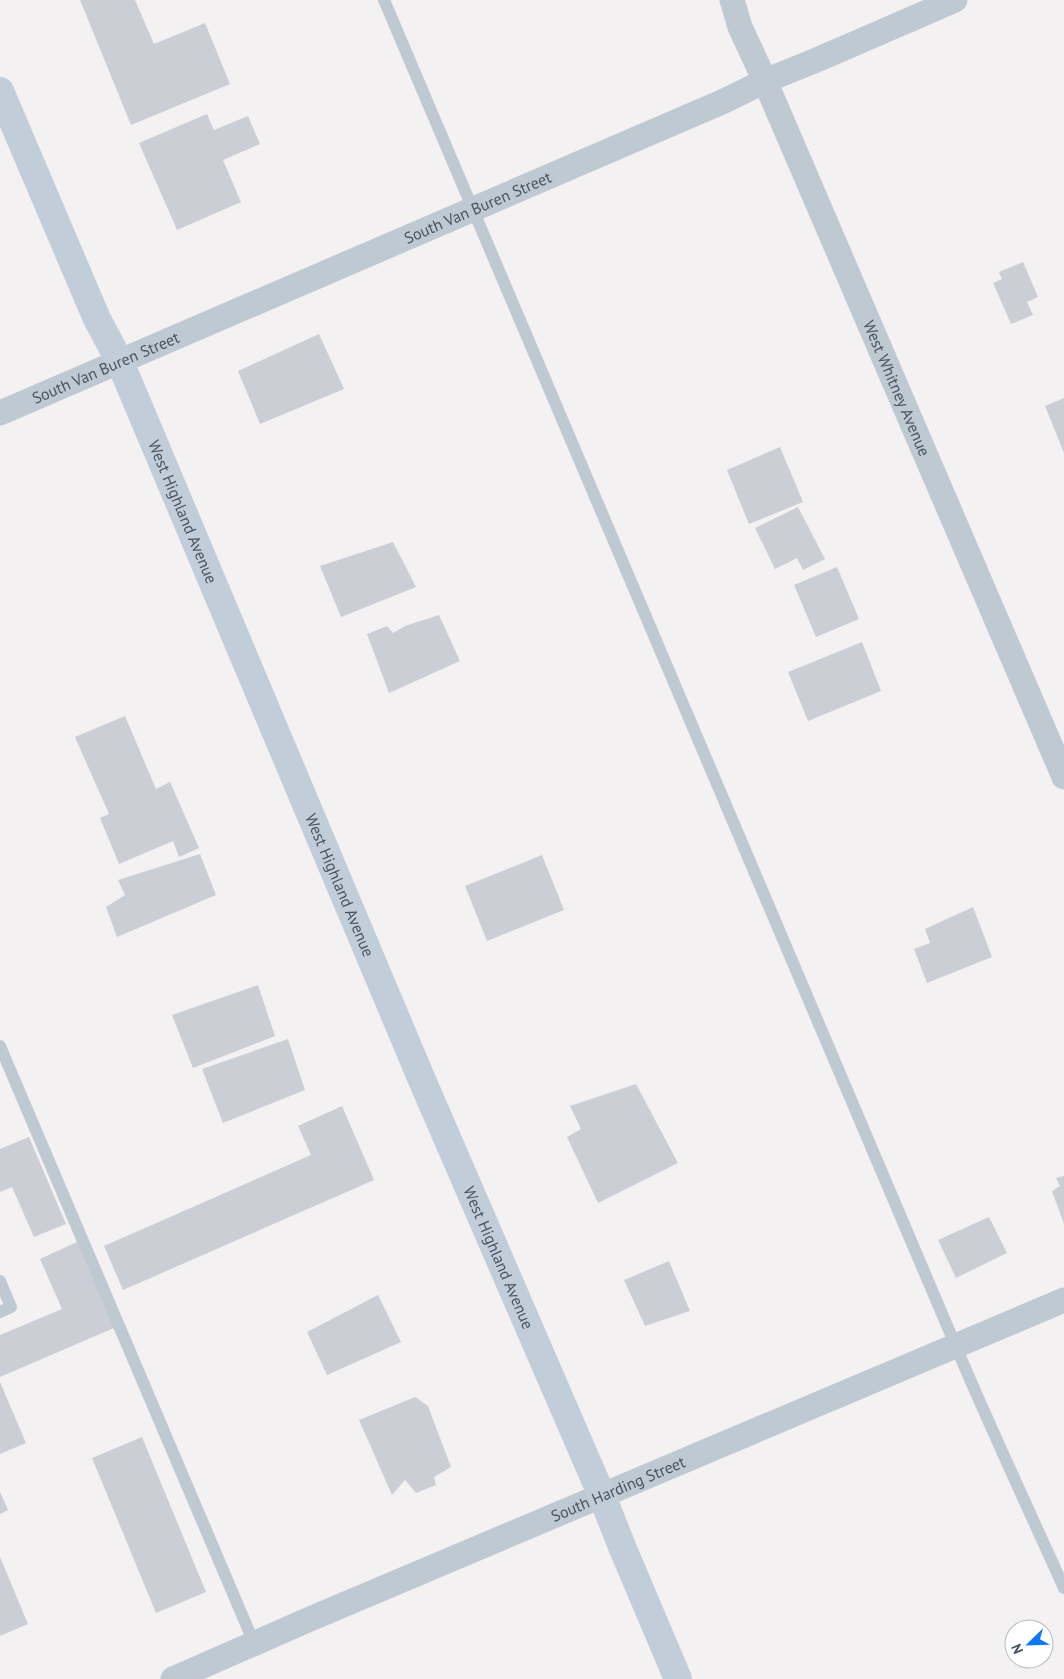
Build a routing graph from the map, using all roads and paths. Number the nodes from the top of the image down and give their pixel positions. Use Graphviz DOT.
graph roads {
  1 [pos="384,0"];
  2 [pos="732,0"];
  3 [pos="955,0"];
  4 [pos="765,80"];
  5 [pos="0,91"];
  6 [pos="474,209"];
  7 [pos="120,362"];
  8 [pos="0,413"];
  9 [pos="1064,776"];
  10 [pos="0,1046"];
  11 [pos="0,1281"];
  12 [pos="1064,1300"];
  13 [pos="0,1312"];
  14 [pos="955,1346"];
  15 [pos="602,1496"];
  16 [pos="1064,1588"];
  17 [pos="254,1643"];
  18 [pos="173,1679"];
  19 [pos="678,1679"];
  1 -- 6 [label="lane"];
  2 -- 4 [label="street, West Whitney Avenue"];
  3 -- 4 [label="street, South Van Buren Street"];
  4 -- 6 [label="street, South Van Buren Street"];
  4 -- 9 [label="street, West Whitney Avenue"];
  5 -- 7 [label="street, West Highland Avenue"];
  6 -- 7 [label="street, South Van Buren Street"];
  6 -- 14 [label="lane"];
  7 -- 8 [label="street, South Van Buren Street"];
  7 -- 15 [label="street, West Highland Avenue"];
  10 -- 17 [label="lane"];
  11 -- 13 [label="lane"];
  12 -- 14 [label="street, South Harding Street"];
  14 -- 15 [label="street, South Harding Street"];
  14 -- 16 [label="lane"];
  15 -- 17 [label="street, South Harding Street"];
  15 -- 19 [label="street, West Highland Avenue"];
  17 -- 18 [label="street, South Harding Street"];
}
